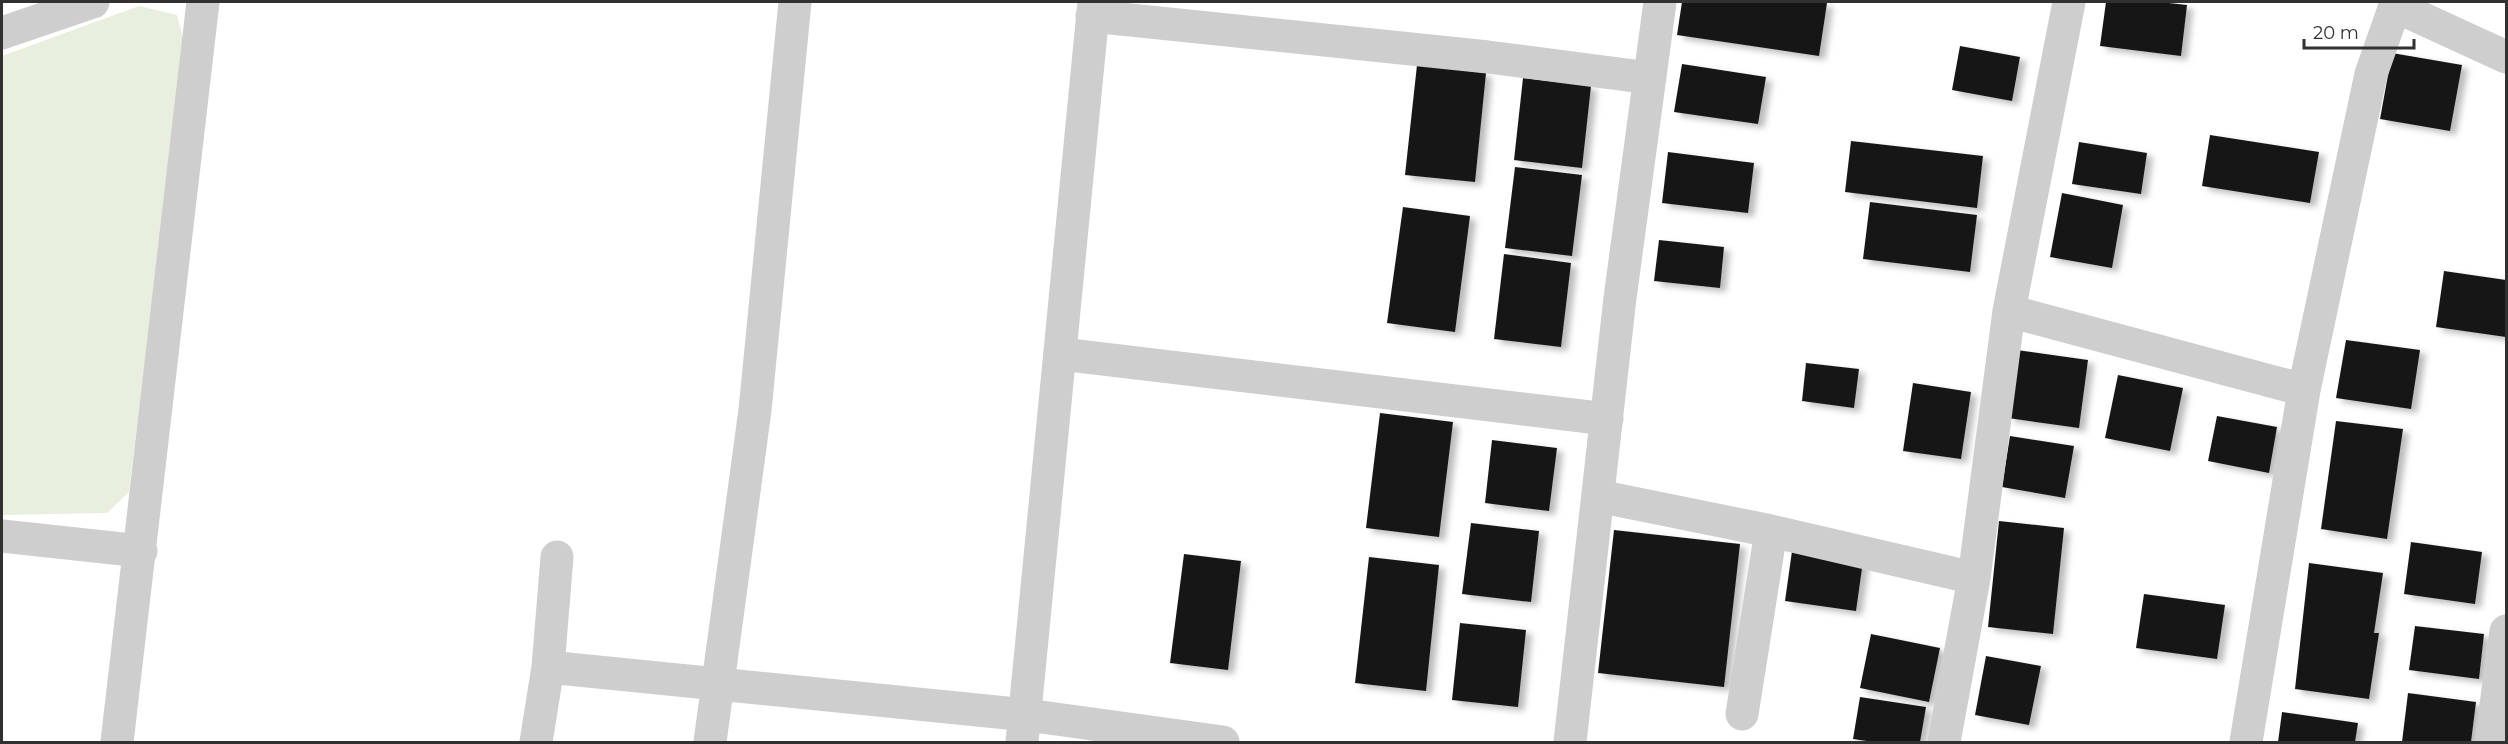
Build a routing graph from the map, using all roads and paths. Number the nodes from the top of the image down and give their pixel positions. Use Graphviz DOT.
graph roads {
  1 [pos="93,2"];
  2 [pos="203,2"];
  3 [pos="795,2"];
  4 [pos="1660,2"];
  5 [pos="2069,2"];
  6 [pos="2396,4"];
  7 [pos="1093,9"];
  8 [pos="2,33"];
  9 [pos="2506,57"];
  10 [pos="1650,78"];
  11 [pos="2009,311"];
  12 [pos="1061,354"];
  13 [pos="2304,390"];
  14 [pos="1606,419"];
  15 [pos="1598,496"];
  16 [pos="1771,531"];
  17 [pos="2,536"];
  18 [pos="141,551"];
  19 [pos="557,557"];
  20 [pos="1974,578"];
  21 [pos="2506,631"];
  22 [pos="548,667"];
  23 [pos="718,684"];
  24 [pos="1742,714"];
  25 [pos="1024,729"];
  26 [pos="117,742"];
  27 [pos="536,742"];
  28 [pos="710,742"];
  29 [pos="1223,742"];
  30 [pos="1570,742"];
  31 [pos="1944,742"];
  32 [pos="2246,742"];
  33 [pos="2491,742"];
  1 -- 8 [label="street"];
  2 -- 18 [label="street"];
  3 -- 23 [label="street"];
  4 -- 10 [label="street"];
  5 -- 11 [label="street"];
  6 -- 9 [label="street"];
  6 -- 13 [label="street"];
  7 -- 10 [label="street"];
  7 -- 12 [label="street"];
  10 -- 14 [label="street"];
  11 -- 13 [label="street"];
  11 -- 20 [label="street"];
  12 -- 14 [label="street"];
  12 -- 25 [label="street"];
  13 -- 32 [label="street"];
  14 -- 15 [label="street"];
  15 -- 16 [label="street"];
  15 -- 30 [label="street"];
  16 -- 20 [label="street"];
  16 -- 24 [label="street"];
  17 -- 18 [label="street"];
  18 -- 26 [label="street"];
  19 -- 22 [label="street"];
  20 -- 31 [label="street"];
  21 -- 33 [label="street"];
  22 -- 23 [label="street"];
  22 -- 27 [label="street"];
  23 -- 25 [label="street"];
  23 -- 28 [label="street"];
  25 -- 29 [label="street"];
}
